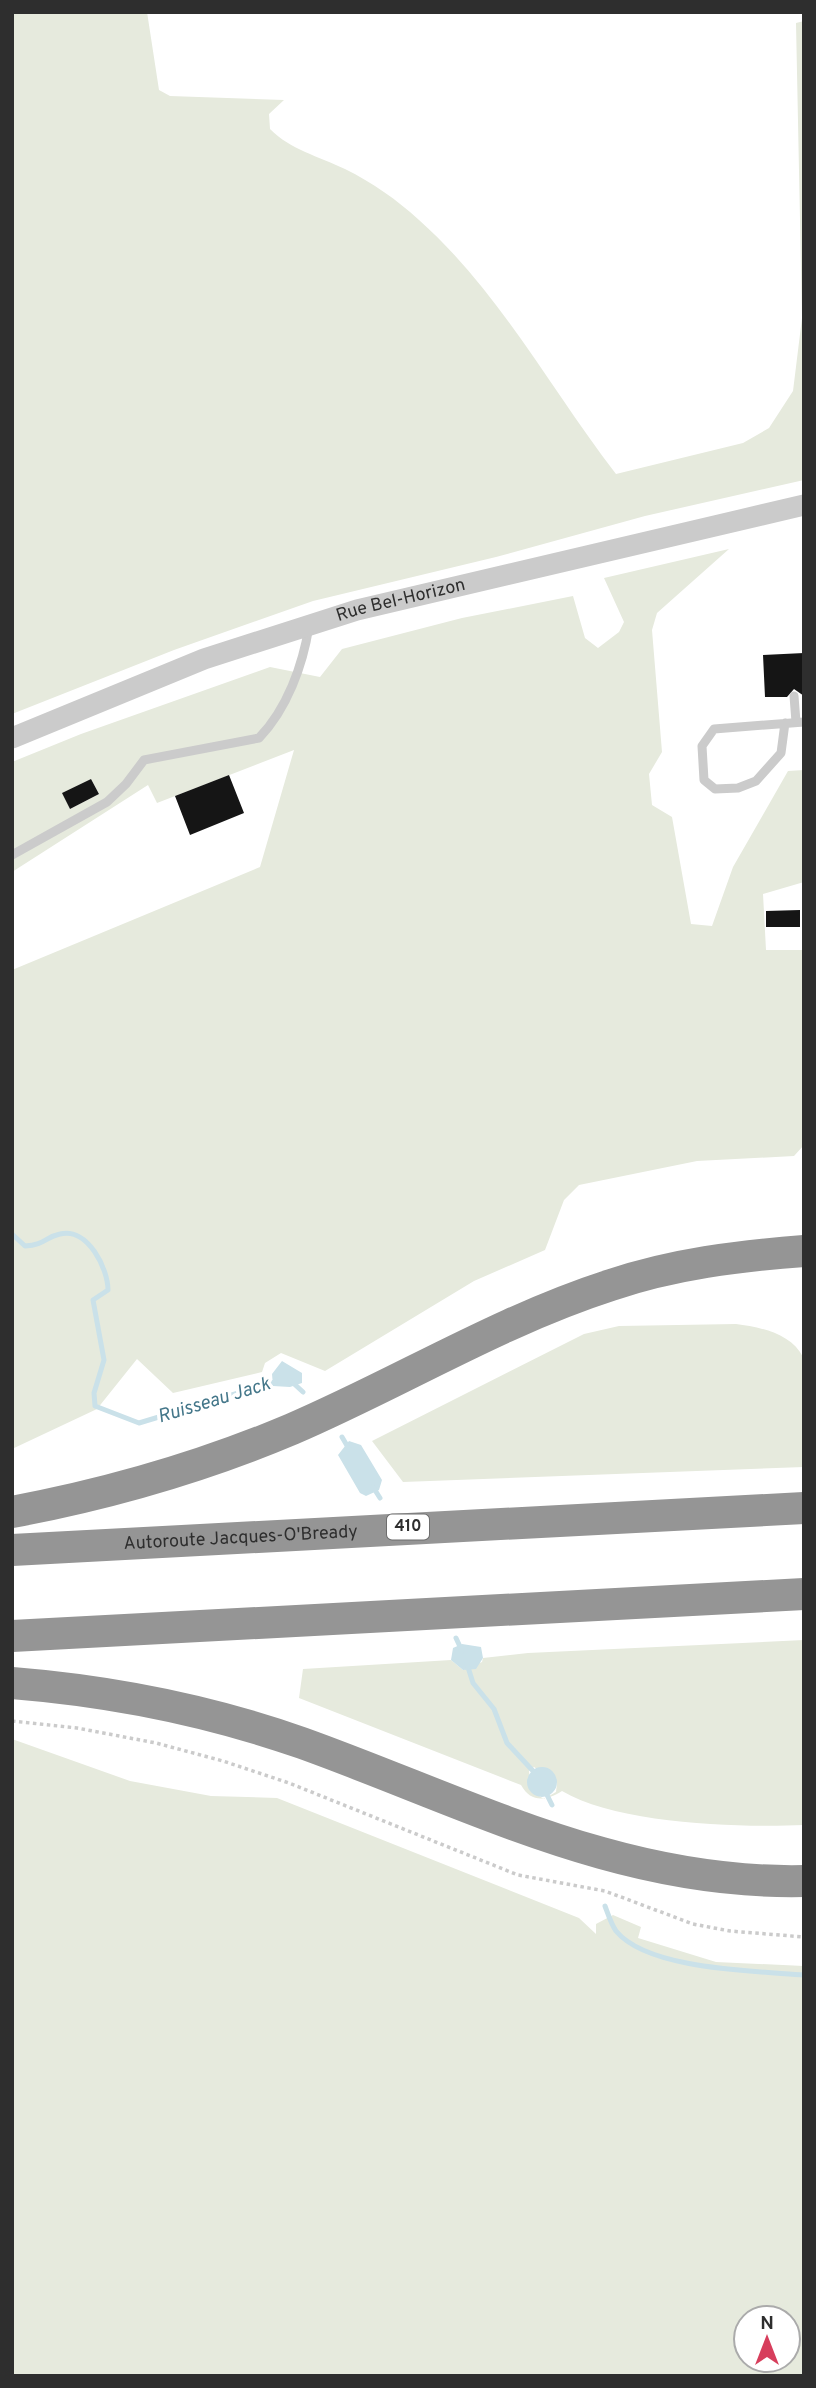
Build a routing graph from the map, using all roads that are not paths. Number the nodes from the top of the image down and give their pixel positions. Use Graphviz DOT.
graph roads {
  1 [pos="804,505"];
  2 [pos="310,624"];
  3 [pos="794,696"];
  4 [pos="795,722"];
  5 [pos="12,738"];
  6 [pos="12,855"];
  7 [pos="804,1251"];
  8 [pos="804,1508"];
  9 [pos="12,1512"];
  10 [pos="12,1550"];
  11 [pos="804,1594"];
  12 [pos="12,1636"];
  13 [pos="12,1684"];
  14 [pos="804,1881"];
  1 -- 2 [label="street, Rue Bel-Horizon"];
  2 -- 5 [label="street, Rue Bel-Horizon"];
  2 -- 6 [label="lane"];
  3 -- 4 [label="lane"];
  4 -- 4 [label="lane"];
  7 -- 9 [label="highway"];
  8 -- 10 [label="highway, Autoroute Jacques-O'Bready / 410"];
  11 -- 12 [label="highway"];
  13 -- 14 [label="highway"];
}
